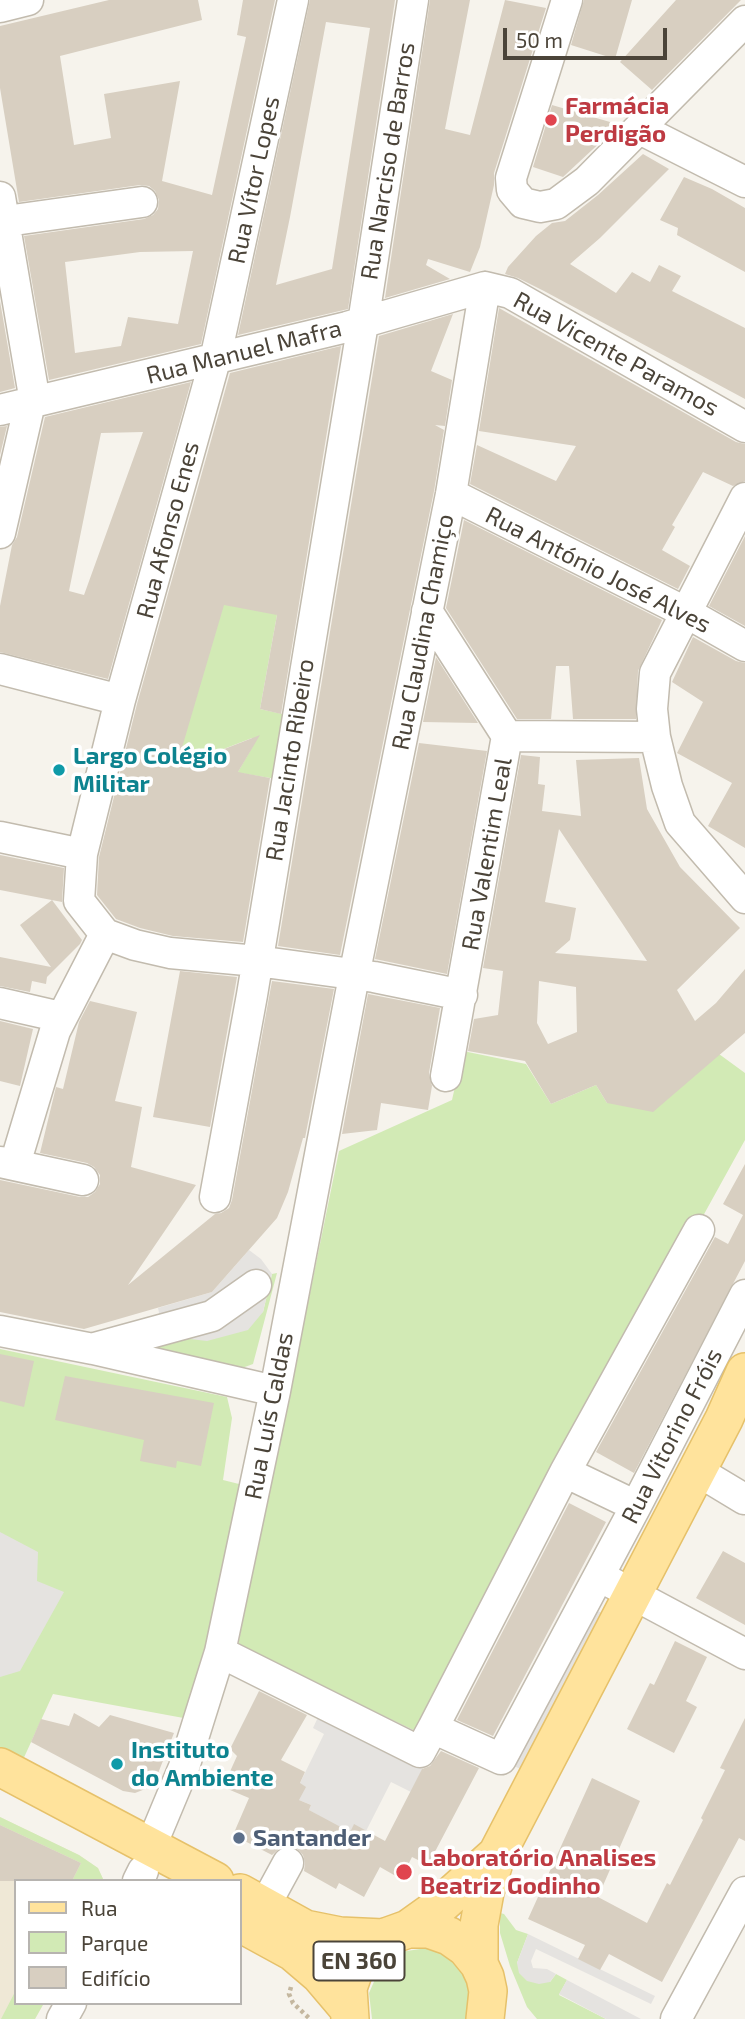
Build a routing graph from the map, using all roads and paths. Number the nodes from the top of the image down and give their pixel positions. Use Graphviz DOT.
graph roads {
  1 [pos="28,0"];
  2 [pos="293,0"];
  3 [pos="413,0"];
  4 [pos="567,0"];
  5 [pos="0,7"];
  6 [pos="745,22"];
  7 [pos="640,129"];
  8 [pos="745,183"];
  9 [pos="142,202"];
  10 [pos="2,213"];
  11 [pos="485,286"];
  12 [pos="363,323"];
  13 [pos="215,360"];
  14 [pos="31,402"];
  15 [pos="0,410"];
  16 [pos="745,427"];
  17 [pos="451,494"];
  18 [pos="745,498"];
  19 [pos="0,533"];
  20 [pos="426,611"];
  21 [pos="687,613"];
  22 [pos="745,646"];
  23 [pos="0,669"];
  24 [pos="120,699"];
  25 [pos="508,736"];
  26 [pos="655,737"];
  27 [pos="0,836"];
  28 [pos="82,854"];
  29 [pos="745,898"];
  30 [pos="105,934"];
  31 [pos="257,961"];
  32 [pos="354,976"];
  33 [pos="462,995"];
  34 [pos="0,1003"];
  35 [pos="61,1017"];
  36 [pos="446,1076"];
  37 [pos="8,1163"];
  38 [pos="83,1180"];
  39 [pos="215,1197"];
  40 [pos="699,1230"];
  41 [pos="745,1273"];
  42 [pos="256,1285"];
  43 [pos="745,1295"];
  44 [pos="0,1331"];
  45 [pos="93,1349"];
  46 [pos="745,1372"];
  47 [pos="745,1385"];
  48 [pos="275,1391"];
  49 [pos="724,1419"];
  50 [pos="643,1467"];
  51 [pos="696,1470"];
  52 [pos="565,1472"];
  53 [pos="597,1487"];
  54 [pos="744,1499"];
  55 [pos="636,1506"];
  56 [pos="615,1585"];
  57 [pos="220,1652"];
  58 [pos="745,1654"];
  59 [pos="433,1728"];
  60 [pos="500,1748"];
  61 [pos="0,1767"];
  62 [pos="0,1794"];
  63 [pos="496,1856"];
  64 [pos="288,1863"];
  65 [pos="148,1870"];
  66 [pos="203,1879"];
  67 [pos="745,1892"];
  68 [pos="248,1908"];
  69 [pos="395,1934"];
  70 [pos="484,1991"];
  71 [pos="349,2014"];
  72 [pos="510,2019"];
  73 [pos="676,2019"];
  1 -- 5 [label="street"];
  2 -- 13 [label="street, Rua Vítor Lopes"];
  3 -- 12 [label="street, Rua Narciso de Barros"];
  4 -- 7 [label="street"];
  6 -- 7 [label="street"];
  7 -- 8 [label="street"];
  9 -- 10 [label="street"];
  10 -- 14 [label="street"];
  11 -- 12 [label="street, Rua Manuel Mafra"];
  11 -- 16 [label="street, Rua Vicente Paramos"];
  11 -- 17 [label="street, Rua Claudina Chamiço"];
  12 -- 13 [label="street, Rua Manuel Mafra"];
  12 -- 31 [label="street, Rua Jacinto Ribeiro"];
  13 -- 14 [label="street, Rua Manuel Mafra"];
  13 -- 24 [label="street, Rua Afonso Enes"];
  14 -- 15 [label="street, Rua Manuel Mafra"];
  14 -- 19 [label="street"];
  17 -- 20 [label="street, Rua Claudina Chamiço"];
  17 -- 21 [label="street, Rua António José Alves"];
  18 -- 21 [label="street"];
  20 -- 25 [label="street, Rua Valentim Leal"];
  20 -- 32 [label="street, Rua Claudina Chamiço"];
  21 -- 22 [label="street, Rua António José Alves"];
  21 -- 26 [label="street"];
  23 -- 24 [label="street"];
  24 -- 28 [label="street, Rua Afonso Enes"];
  25 -- 26 [label="street"];
  25 -- 33 [label="street, Rua Valentim Leal"];
  26 -- 29 [label="street"];
  27 -- 28 [label="street"];
  28 -- 30 [label="street, Rua Afonso Enes"];
  30 -- 31 [label="street"];
  30 -- 35 [label="street"];
  31 -- 32 [label="street"];
  31 -- 39 [label="street, Rua Jacinto Ribeiro"];
  32 -- 33 [label="street"];
  32 -- 48 [label="street, Rua Luís Caldas"];
  33 -- 36 [label="street, Rua Valentim Leal"];
  34 -- 35 [label="street"];
  35 -- 37 [label="street"];
  37 -- 38 [label="street"];
  40 -- 52 [label="street"];
  41 -- 50 [label="street"];
  42 -- 45 [label="street"];
  43 -- 55 [label="street, Rua Vitorino Fróis"];
  44 -- 45 [label="street"];
  45 -- 48 [label="street"];
  46 -- 49 [label="main road, Rua Vitorino Fróis / EN 360"];
  47 -- 49 [label="main road, Rua Vitorino Fróis / EN 360"];
  48 -- 57 [label="street, Rua Luís Caldas"];
  49 -- 51 [label="main road, Rua Vitorino Fróis / EN 360"];
  51 -- 54 [label="street"];
  51 -- 56 [label="main road, Rua Vitorino Fróis / EN 360"];
  52 -- 53 [label="street"];
  52 -- 59 [label="street"];
  53 -- 55 [label="street"];
  53 -- 60 [label="street"];
  55 -- 56 [label="street, Rua Vitorino Fróis"];
  56 -- 58 [label="street"];
  56 -- 60 [label="street, Rua Vitorino Fróis"];
  56 -- 63 [label="main road, Rua Vitorino Fróis / EN 360"];
  57 -- 59 [label="street"];
  57 -- 65 [label="street, Rua Luís Caldas"];
  59 -- 60 [label="street"];
  61 -- 65 [label="main road"];
  62 -- 65 [label="main road"];
  63 -- 69 [label="main road, Rua Vitorino Fróis / EN 360"];
  63 -- 70 [label="main road, Rua Vitorino Fróis / EN 360"];
  64 -- 68 [label="street"];
  65 -- 66 [label="main road"];
  67 -- 73 [label="street"];
  68 -- 69 [label="main road"];
  68 -- 71 [label="main road"];
  69 -- 70 [label="main road, EN 360"];
  69 -- 71 [label="main road, EN 360"];
  70 -- 72 [label="main road"];
}
